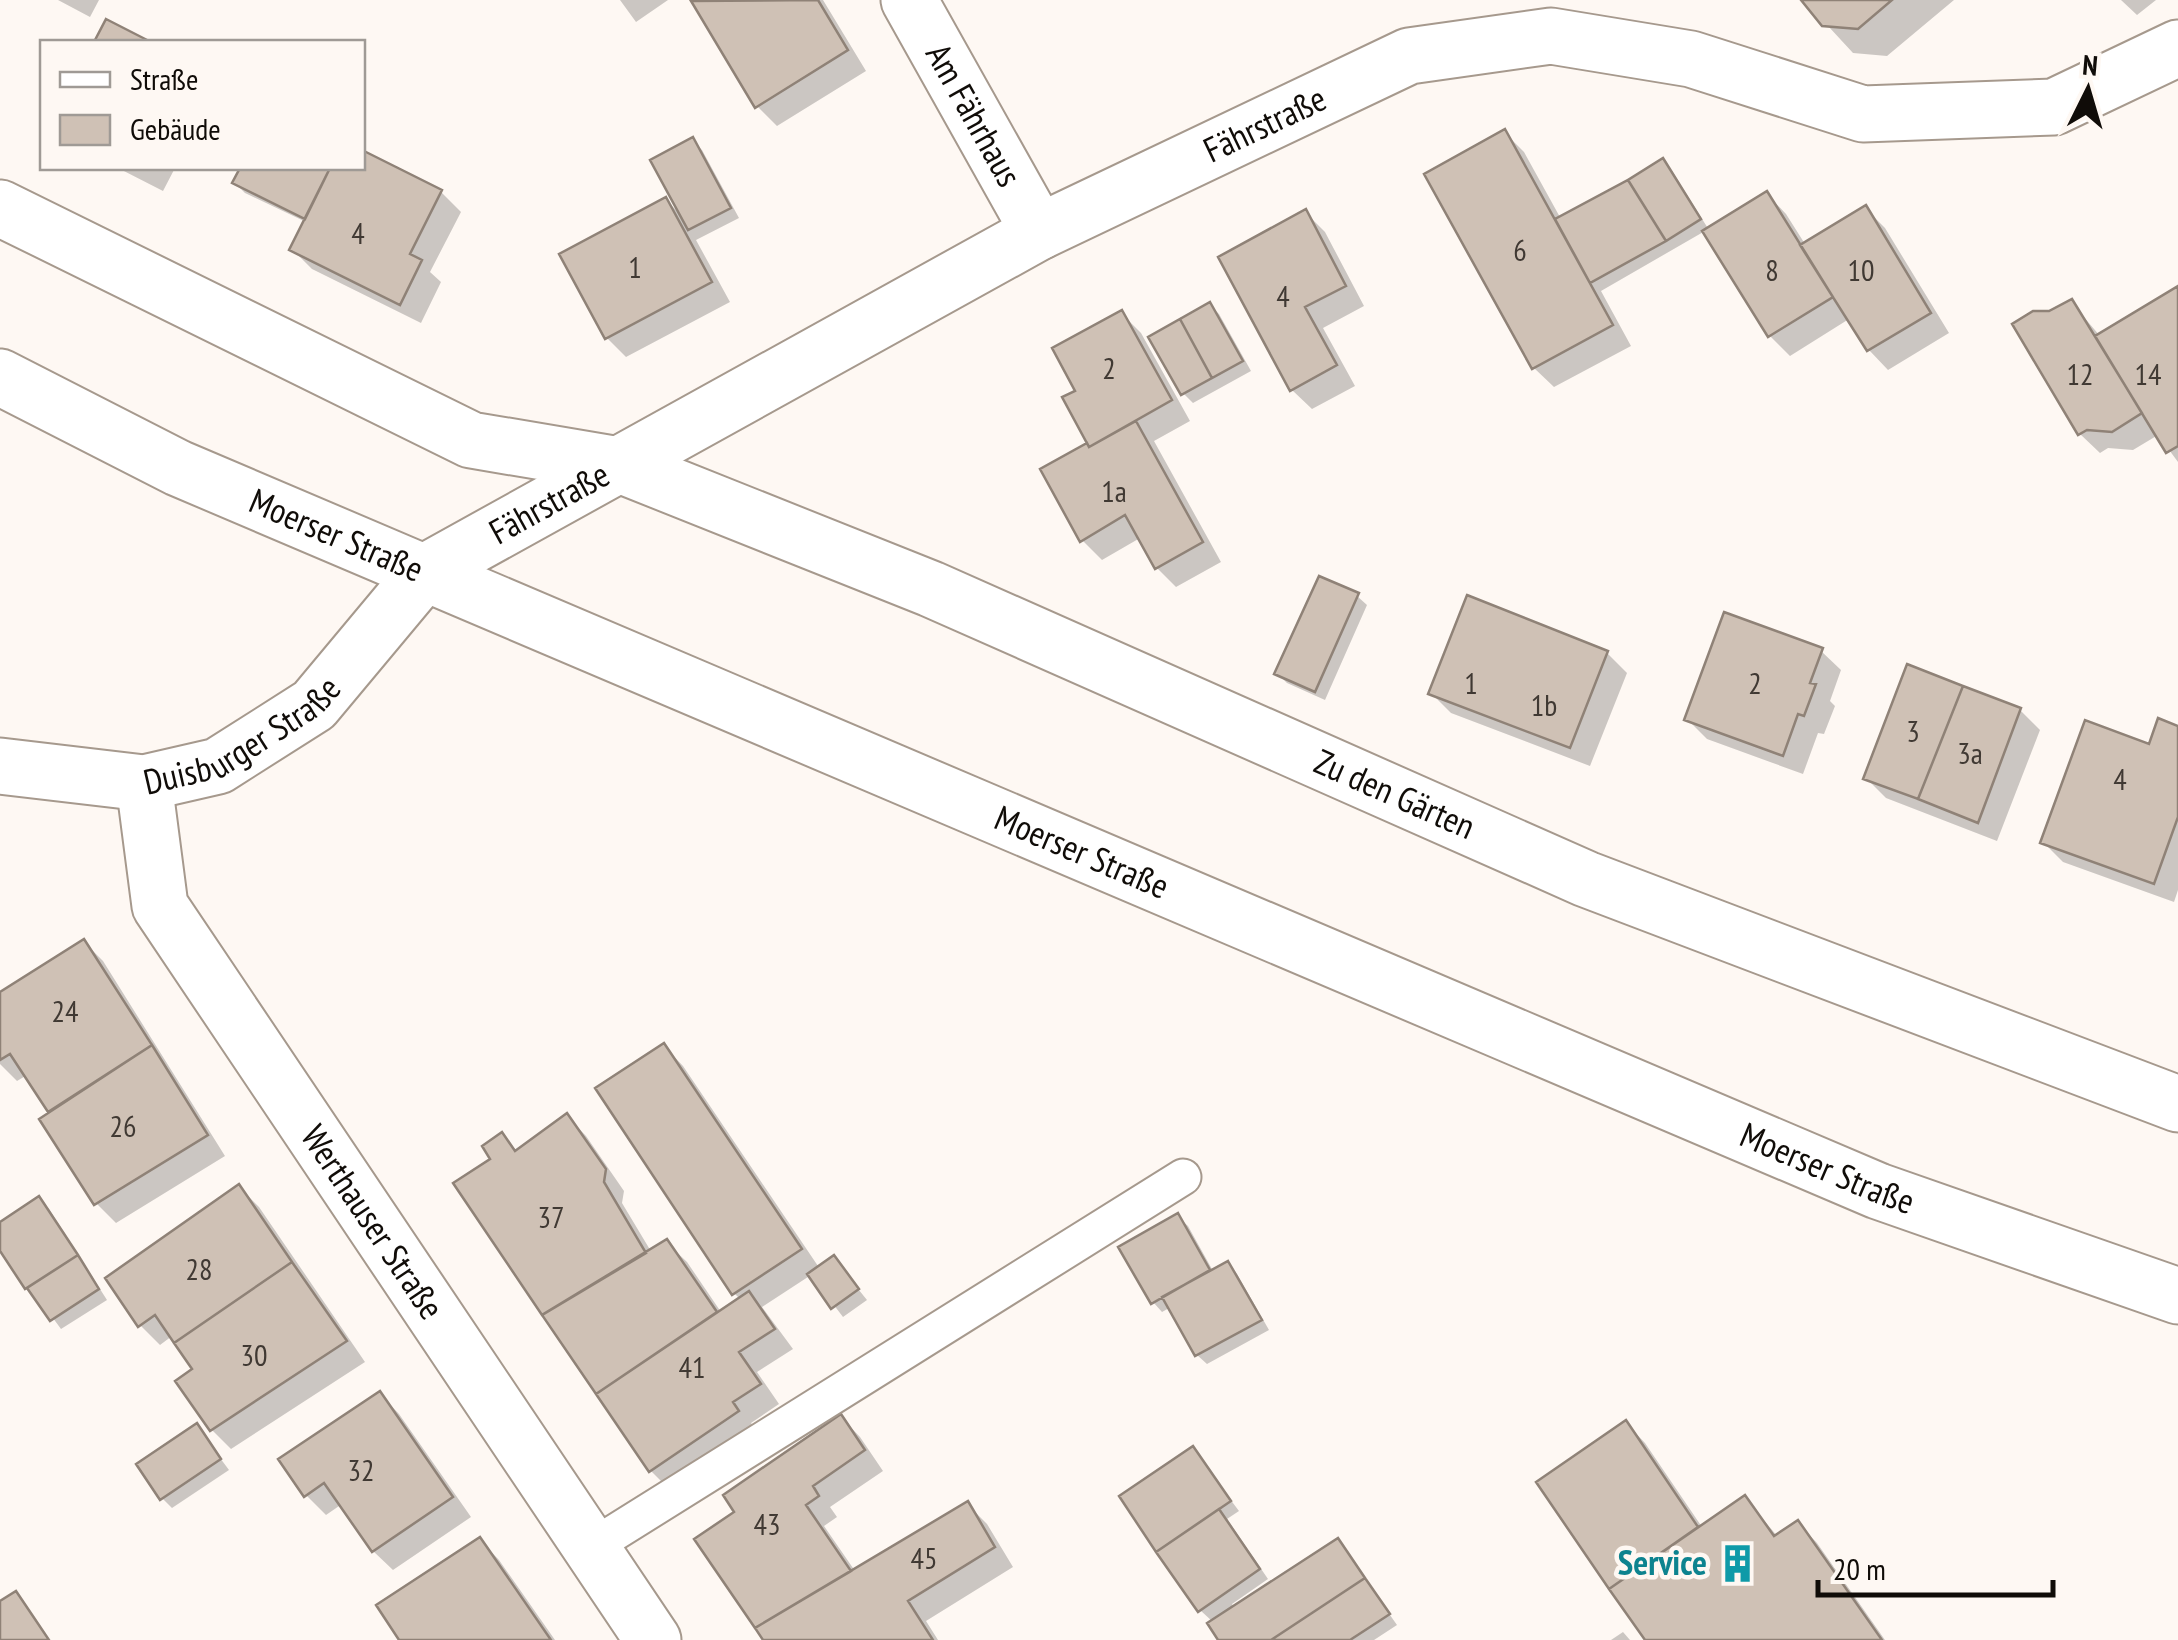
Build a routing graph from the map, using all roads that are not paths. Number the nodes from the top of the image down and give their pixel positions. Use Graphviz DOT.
graph roads {
  1 [pos="908,0"];
  2 [pos="2178,48"];
  3 [pos="0,208"];
  4 [pos="1039,232"];
  5 [pos="0,378"];
  6 [pos="620,465"];
  7 [pos="424,572"];
  8 [pos="0,766"];
  9 [pos="144,783"];
  10 [pos="2178,1104"];
  11 [pos="1183,1177"];
  12 [pos="2178,1296"];
  13 [pos="590,1548"];
  14 [pos="653,1640"];
  1 -- 4 [label="street, Am Fährhaus"];
  2 -- 4 [label="street, Fährstraße"];
  3 -- 6 [label="street"];
  4 -- 6 [label="street, Fährstraße"];
  5 -- 7 [label="street, Moerser Straße"];
  6 -- 7 [label="street, Fährstraße"];
  6 -- 10 [label="street, Zu den Gärten"];
  7 -- 9 [label="street, Duisburger Straße"];
  7 -- 12 [label="street, Moerser Straße"];
  8 -- 9 [label="street, Duisburger Straße"];
  9 -- 13 [label="street, Werthauser Straße"];
  11 -- 13 [label="lane"];
  13 -- 14 [label="street, Werthauser Straße"];
}
